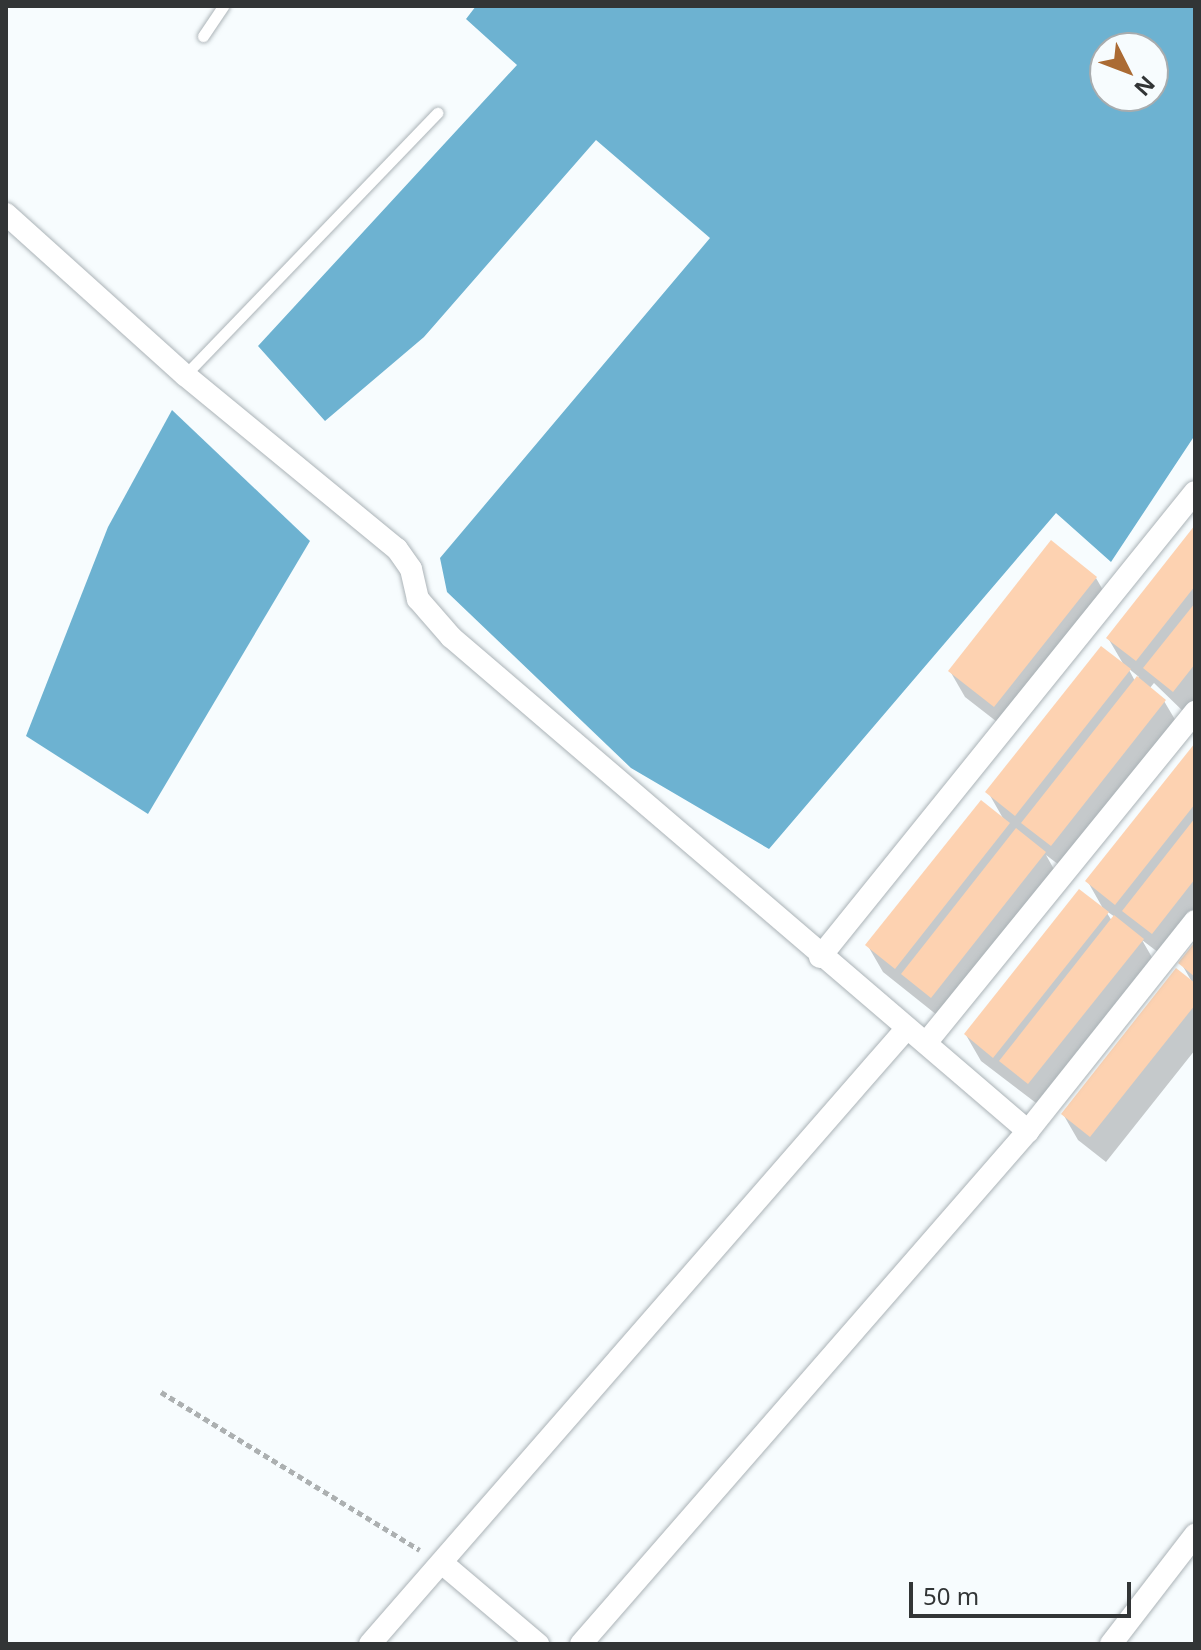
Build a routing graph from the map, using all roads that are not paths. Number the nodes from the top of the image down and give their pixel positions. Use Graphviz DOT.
graph roads {
  1 [pos="223,6"];
  2 [pos="203,36"];
  3 [pos="437,113"];
  4 [pos="6,214"];
  5 [pos="185,375"];
  6 [pos="1195,492"];
  7 [pos="1195,712"];
  8 [pos="1195,921"];
  9 [pos="820,957"];
  10 [pos="907,1028"];
  11 [pos="926,1043"];
  12 [pos="1028,1131"];
  13 [pos="1195,1535"];
  14 [pos="442,1563"];
  15 [pos="370,1644"];
  16 [pos="538,1644"];
  17 [pos="581,1644"];
  18 [pos="1111,1644"];
  1 -- 2 [label="lane"];
  3 -- 5 [label="lane"];
  4 -- 5 [label="street"];
  5 -- 9 [label="street"];
  6 -- 9 [label="street"];
  7 -- 11 [label="street"];
  8 -- 12 [label="street"];
  9 -- 10 [label="street"];
  10 -- 11 [label="street"];
  10 -- 14 [label="street"];
  11 -- 12 [label="street"];
  12 -- 17 [label="street"];
  13 -- 18 [label="street"];
  14 -- 15 [label="street"];
  14 -- 16 [label="street"];
}
